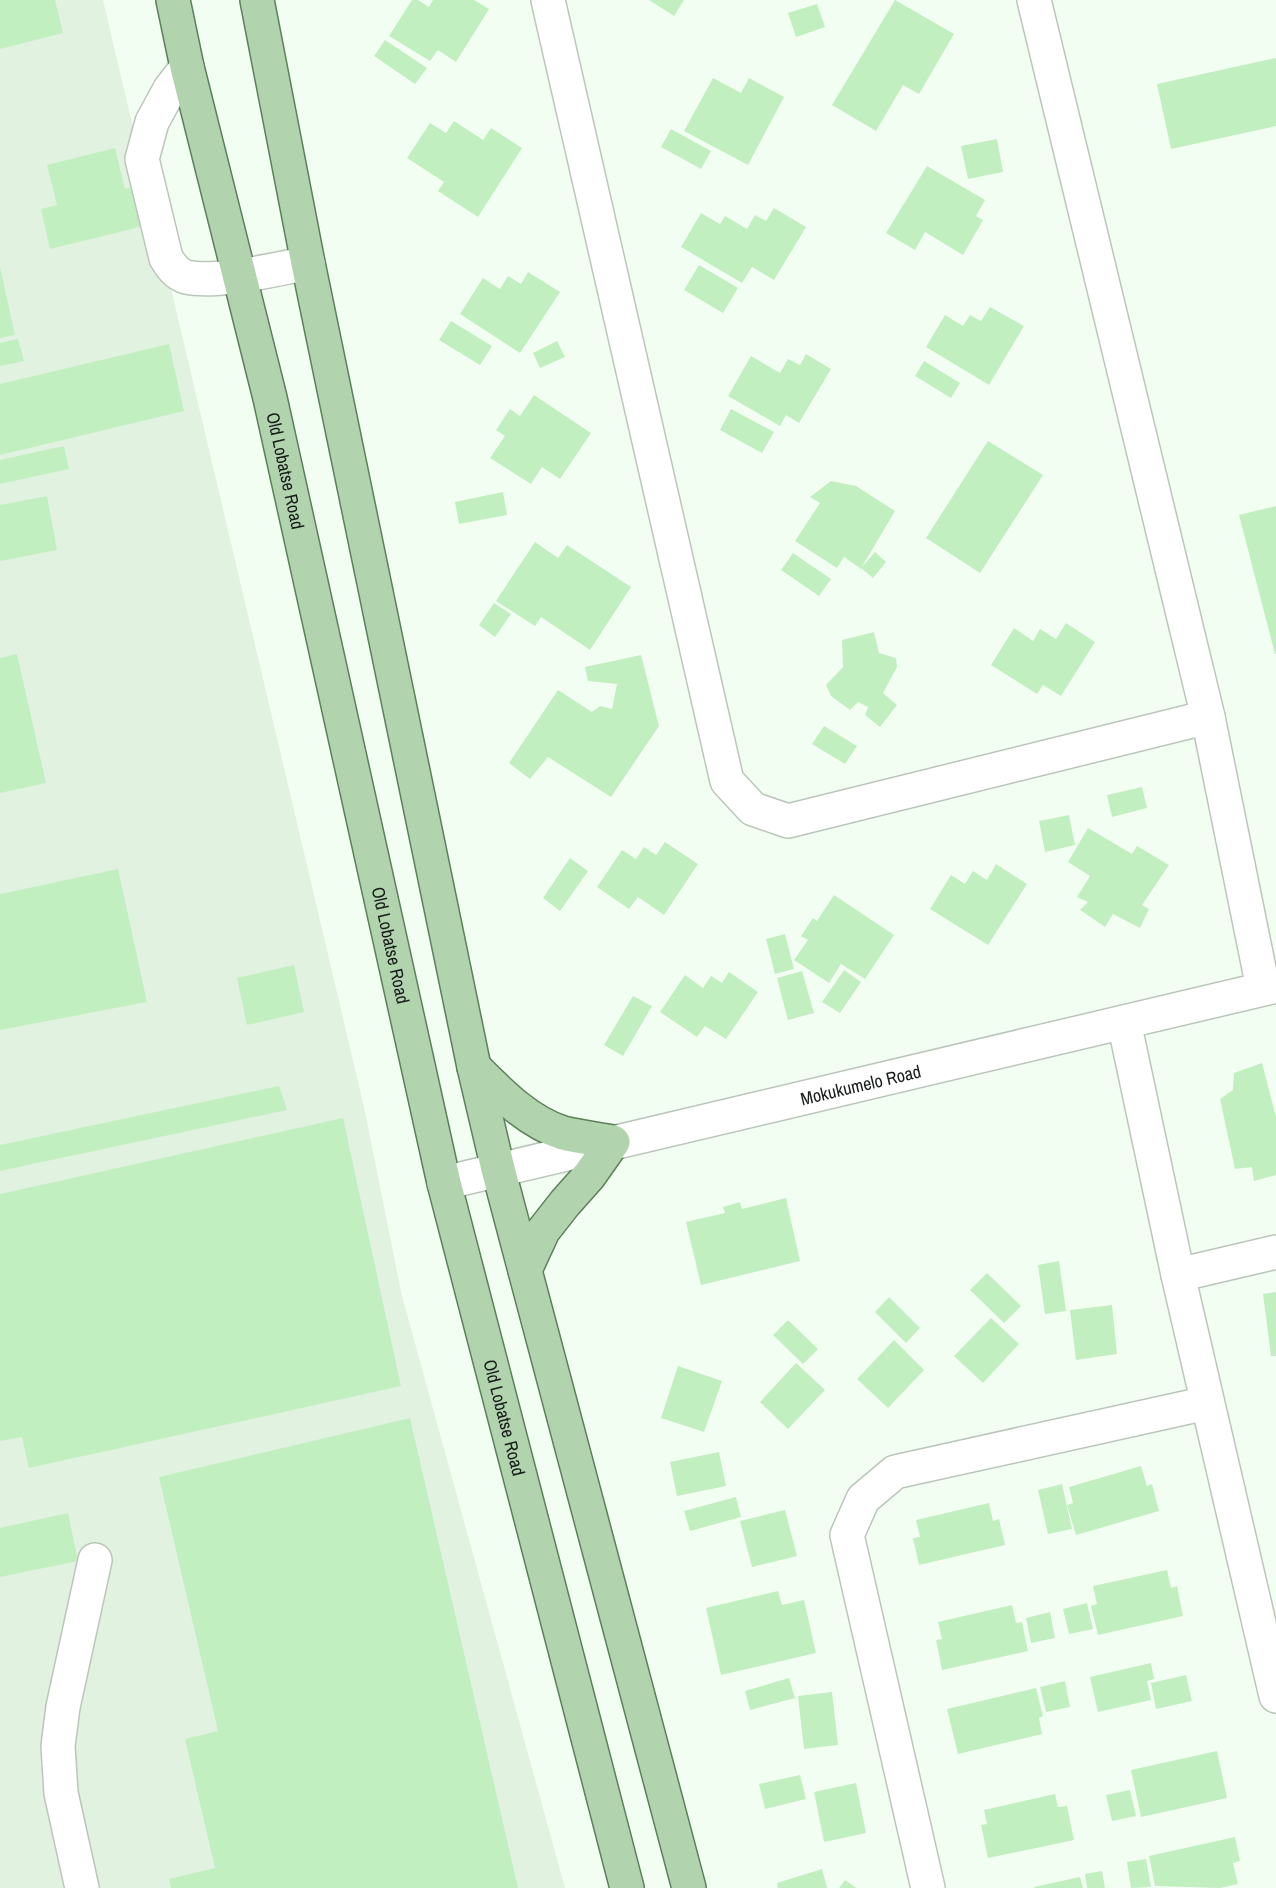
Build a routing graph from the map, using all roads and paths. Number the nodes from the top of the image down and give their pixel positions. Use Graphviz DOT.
graph roads {
  1 [pos="173,0"];
  2 [pos="257,0"];
  3 [pos="548,0"];
  4 [pos="1034,0"];
  5 [pos="187,67"];
  6 [pos="308,263"];
  7 [pos="239,275"];
  8 [pos="1208,717"];
  9 [pos="1269,987"];
  10 [pos="1124,1022"];
  11 [pos="474,1067"];
  12 [pos="614,1142"];
  13 [pos="498,1169"];
  14 [pos="444,1183"];
  15 [pos="1276,1252"];
  16 [pos="525,1270"];
  17 [pos="1178,1275"];
  18 [pos="1207,1403"];
  19 [pos="95,1560"];
  20 [pos="1268,1627"];
  21 [pos="1276,1696"];
  22 [pos="82,1888"];
  23 [pos="627,1888"];
  24 [pos="689,1888"];
  25 [pos="928,1888"];
  1 -- 5 [label="main road, Old Lobatse Road"];
  2 -- 6 [label="main road"];
  3 -- 8 [label="street"];
  4 -- 8 [label="street"];
  5 -- 7 [label="main road, Old Lobatse Road"];
  5 -- 7 [label="street"];
  6 -- 7 [label="street"];
  6 -- 11 [label="main road"];
  7 -- 14 [label="main road, Old Lobatse Road"];
  8 -- 9 [label="street"];
  9 -- 10 [label="street, Mokukumelo Road"];
  10 -- 12 [label="street, Mokukumelo Road"];
  10 -- 17 [label="street"];
  11 -- 12 [label="main road"];
  11 -- 13 [label="main road"];
  12 -- 13 [label="street, Mokukumelo Road"];
  12 -- 16 [label="main road"];
  13 -- 14 [label="street, Mokukumelo Road"];
  13 -- 16 [label="main road"];
  14 -- 23 [label="main road, Old Lobatse Road"];
  15 -- 17 [label="street"];
  16 -- 24 [label="main road"];
  17 -- 18 [label="street"];
  18 -- 20 [label="street"];
  18 -- 25 [label="street"];
  19 -- 22 [label="street"];
  20 -- 21 [label="street"];
}
